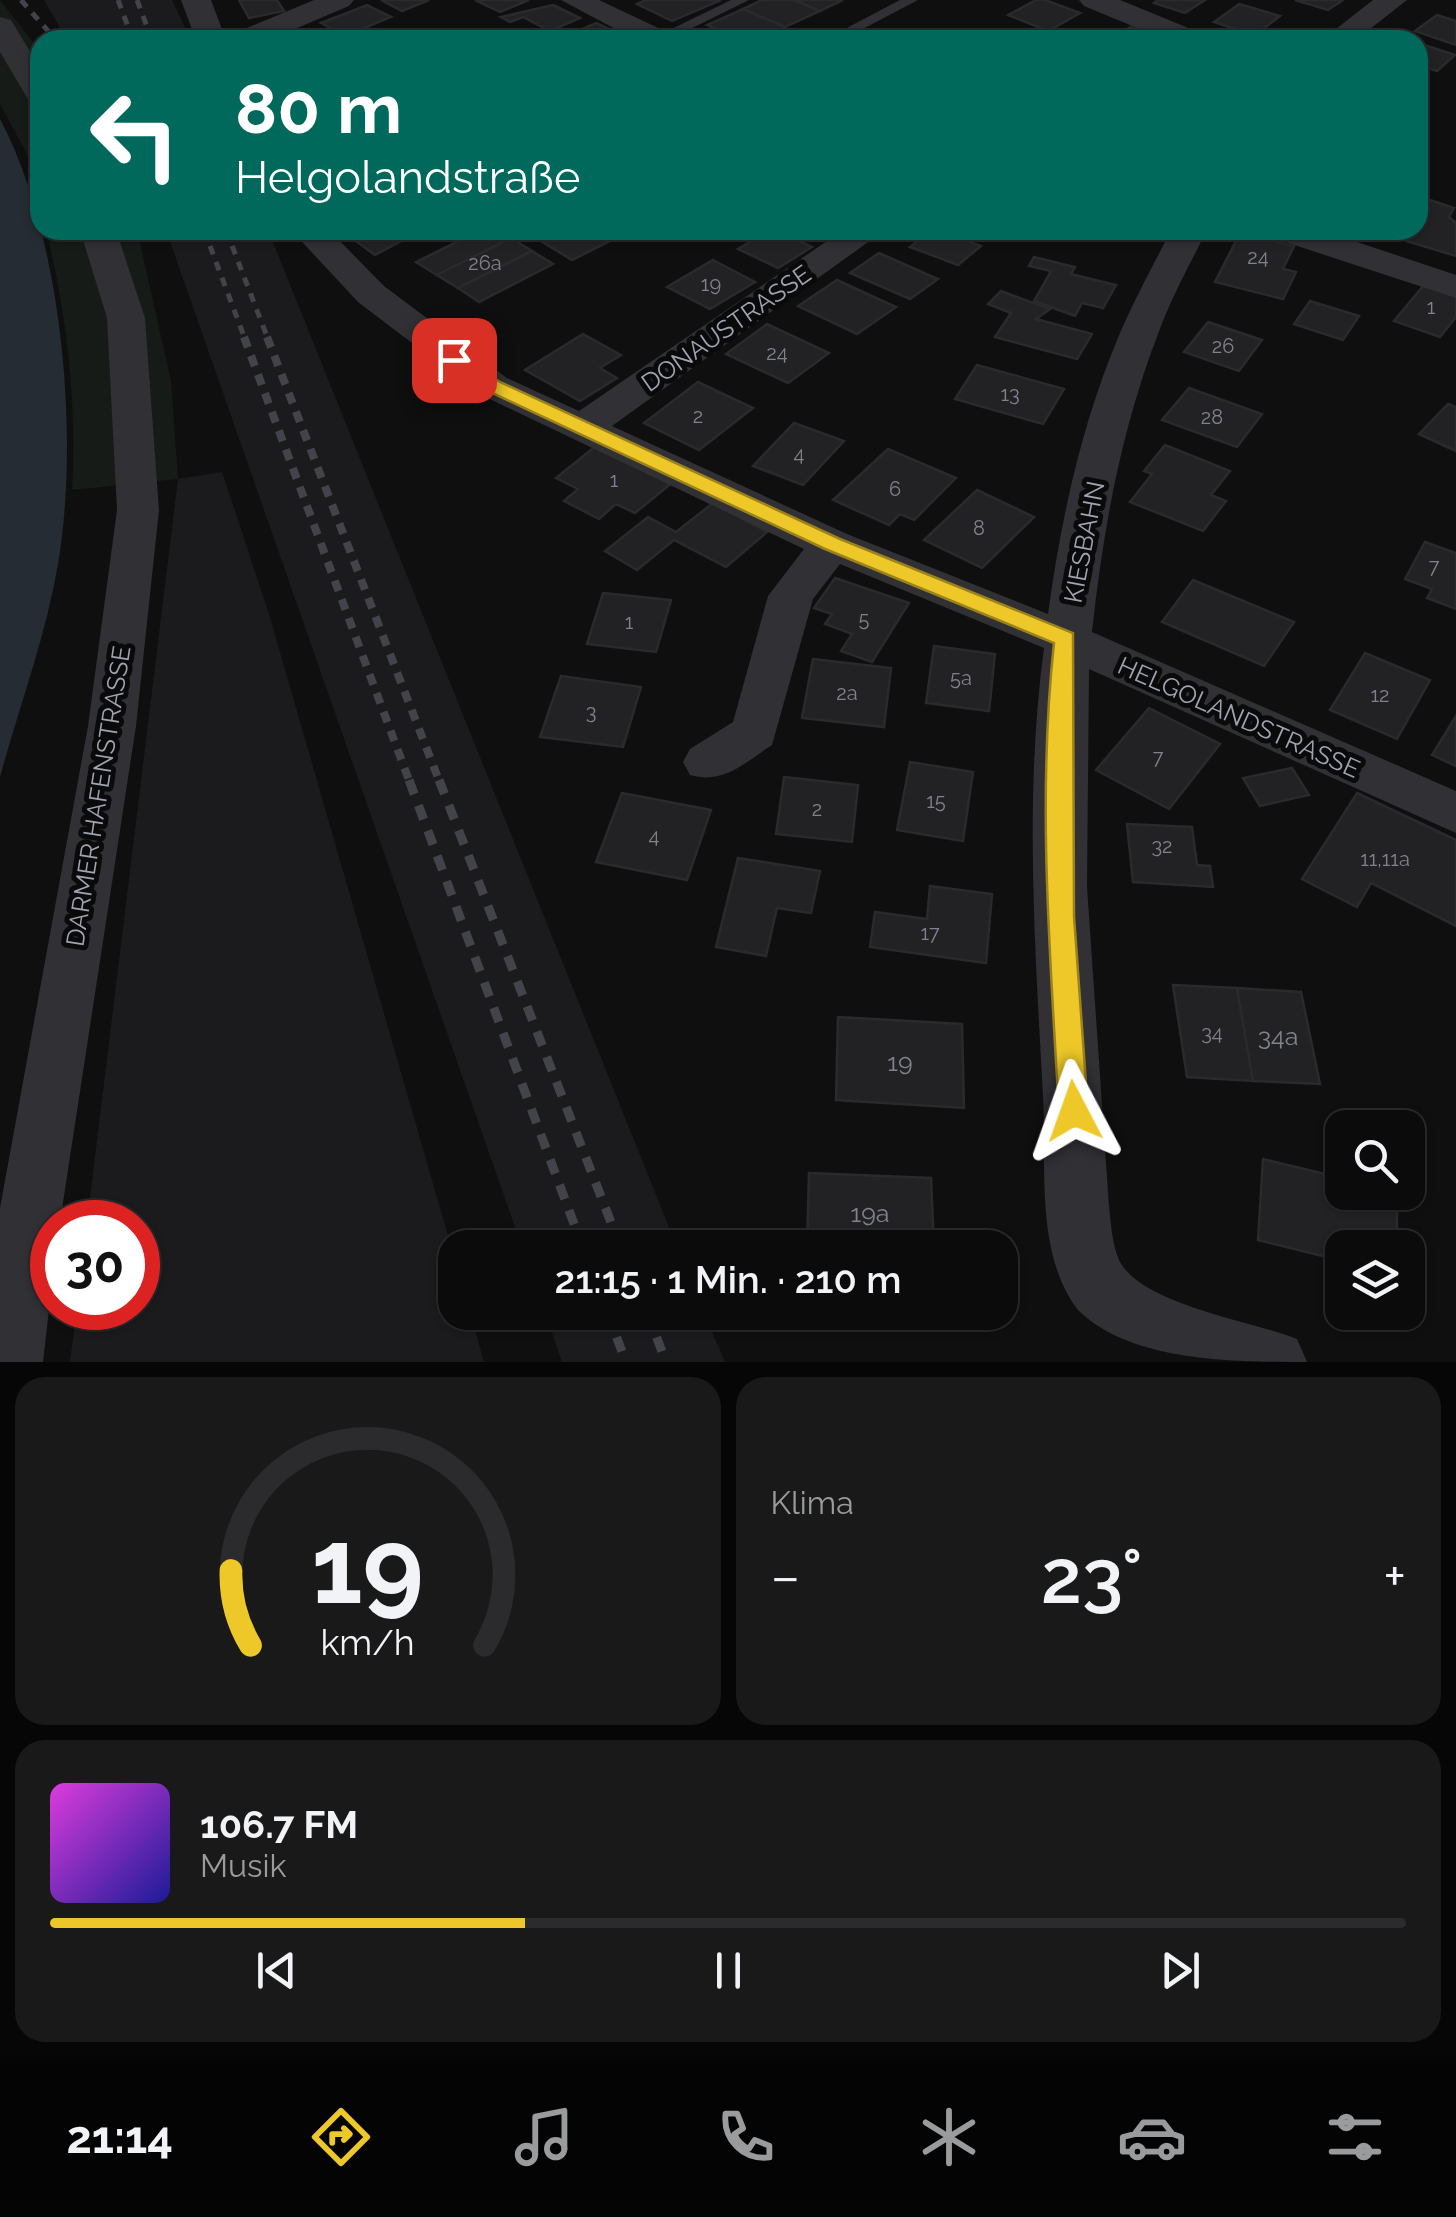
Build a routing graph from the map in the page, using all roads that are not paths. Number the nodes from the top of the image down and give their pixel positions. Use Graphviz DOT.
graph roads {
  1 [pos="196,0"];
  2 [pos="339,0"];
  3 [pos="576,0"];
  4 [pos="742,0"];
  5 [pos="911,0"];
  6 [pos="1094,0"];
  7 [pos="1392,0"];
  8 [pos="0,26"];
  9 [pos="207,30"];
  10 [pos="267,30"];
  11 [pos="638,30"];
  12 [pos="679,30"];
  13 [pos="851,30"];
  14 [pos="1168,30"];
  15 [pos="1352,30"];
  16 [pos="30,77"];
  17 [pos="101,240"];
  18 [pos="319,240"];
  19 [pos="854,240"];
  20 [pos="1184,240"];
  21 [pos="1316,240"];
  22 [pos="1456,287"];
  23 [pos="584,426"];
  24 [pos="832,544"];
  25 [pos="1066,638"];
  26 [pos="708,762"];
  27 [pos="1456,813"];
  28 [pos="10,1362"];
  29 [pos="1274,1362"];
  1 -- 9 [label="street"];
  2 -- 10 [label="street"];
  3 -- 11 [label="street"];
  4 -- 12 [label="lane"];
  5 -- 13 [label="lane"];
  6 -- 14 [label="street"];
  7 -- 15 [label="street"];
  8 -- 16 [label="street"];
  17 -- 28 [label="street, DARMER HAFENSTRASSE"];
  18 -- 23 [label="street, HELGOLANDSTRASSE"];
  19 -- 23 [label="street, DONAUSTRASSE"];
  20 -- 25 [label="street, KIESBAHN"];
  21 -- 22 [label="street"];
  23 -- 24 [label="street, HELGOLANDSTRASSE"];
  24 -- 25 [label="street, HELGOLANDSTRASSE"];
  24 -- 26 [label="street"];
  25 -- 27 [label="street, HELGOLANDSTRASSE"];
  25 -- 29 [label="street, KIESBAHN"];
}
